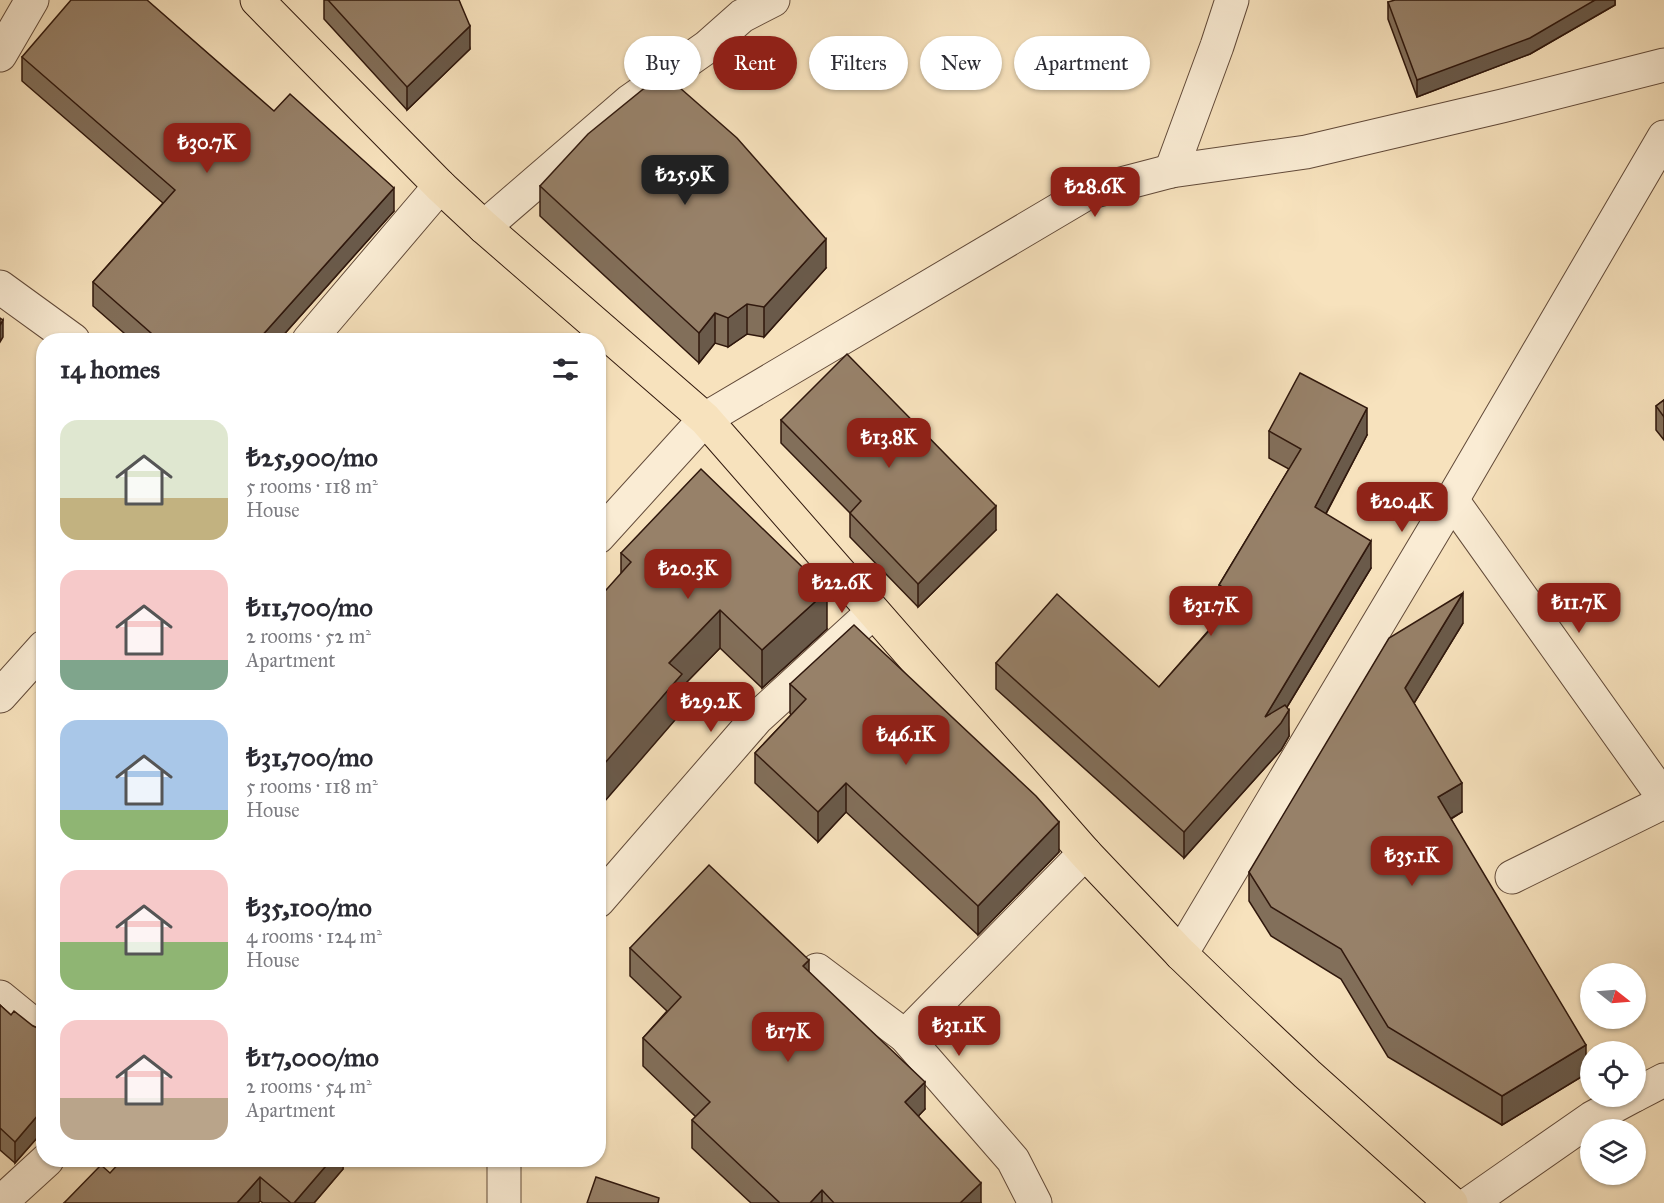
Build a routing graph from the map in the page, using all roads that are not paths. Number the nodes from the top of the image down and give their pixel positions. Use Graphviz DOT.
graph roads {
  1 [pos="32,0"];
  2 [pos="257,0"];
  3 [pos="773,0"];
  4 [pos="1232,0"];
  5 [pos="738,8"];
  6 [pos="0,55"];
  7 [pos="1664,65"];
  8 [pos="1664,137"];
  9 [pos="1171,171"];
  10 [pos="440,186"];
  11 [pos="484,227"];
  12 [pos="0,286"];
  13 [pos="63,333"];
  14 [pos="315,333"];
  15 [pos="705,419"];
  16 [pos="1452,500"];
  17 [pos="606,528"];
  18 [pos="873,612"];
  19 [pos="36,656"];
  20 [pos="0,696"];
  21 [pos="1664,800"];
  22 [pos="1085,853"];
  23 [pos="1512,877"];
  24 [pos="606,892"];
  25 [pos="1181,954"];
  26 [pos="817,970"];
  27 [pos="0,997"];
  28 [pos="36,1026"];
  29 [pos="906,1036"];
  30 [pos="1664,1080"];
  31 [pos="1646,1090"];
  32 [pos="1613,1107"];
  33 [pos="39,1167"];
  34 [pos="504,1167"];
  35 [pos="0,1203"];
  36 [pos="504,1203"];
  37 [pos="1035,1203"];
  38 [pos="1451,1203"];
  39 [pos="1470,1203"];
  1 -- 6 [label="street"];
  2 -- 10 [label="main road"];
  3 -- 5 [label="street"];
  4 -- 9 [label="street"];
  5 -- 11 [label="street"];
  7 -- 9 [label="street"];
  8 -- 16 [label="street"];
  9 -- 15 [label="street"];
  10 -- 11 [label="main road"];
  10 -- 14 [label="street"];
  11 -- 15 [label="main road"];
  12 -- 13 [label="street"];
  15 -- 17 [label="street"];
  15 -- 18 [label="main road"];
  16 -- 21 [label="street"];
  16 -- 25 [label="street"];
  18 -- 22 [label="main road"];
  18 -- 24 [label="street"];
  19 -- 20 [label="street"];
  21 -- 23 [label="street"];
  22 -- 25 [label="main road"];
  22 -- 29 [label="street"];
  25 -- 38 [label="main road"];
  26 -- 29 [label="street"];
  27 -- 28 [label="street"];
  29 -- 37 [label="street"];
  30 -- 31 [label="street"];
  32 -- 39 [label="street"];
  33 -- 35 [label="street"];
  34 -- 36 [label="street"];
}
